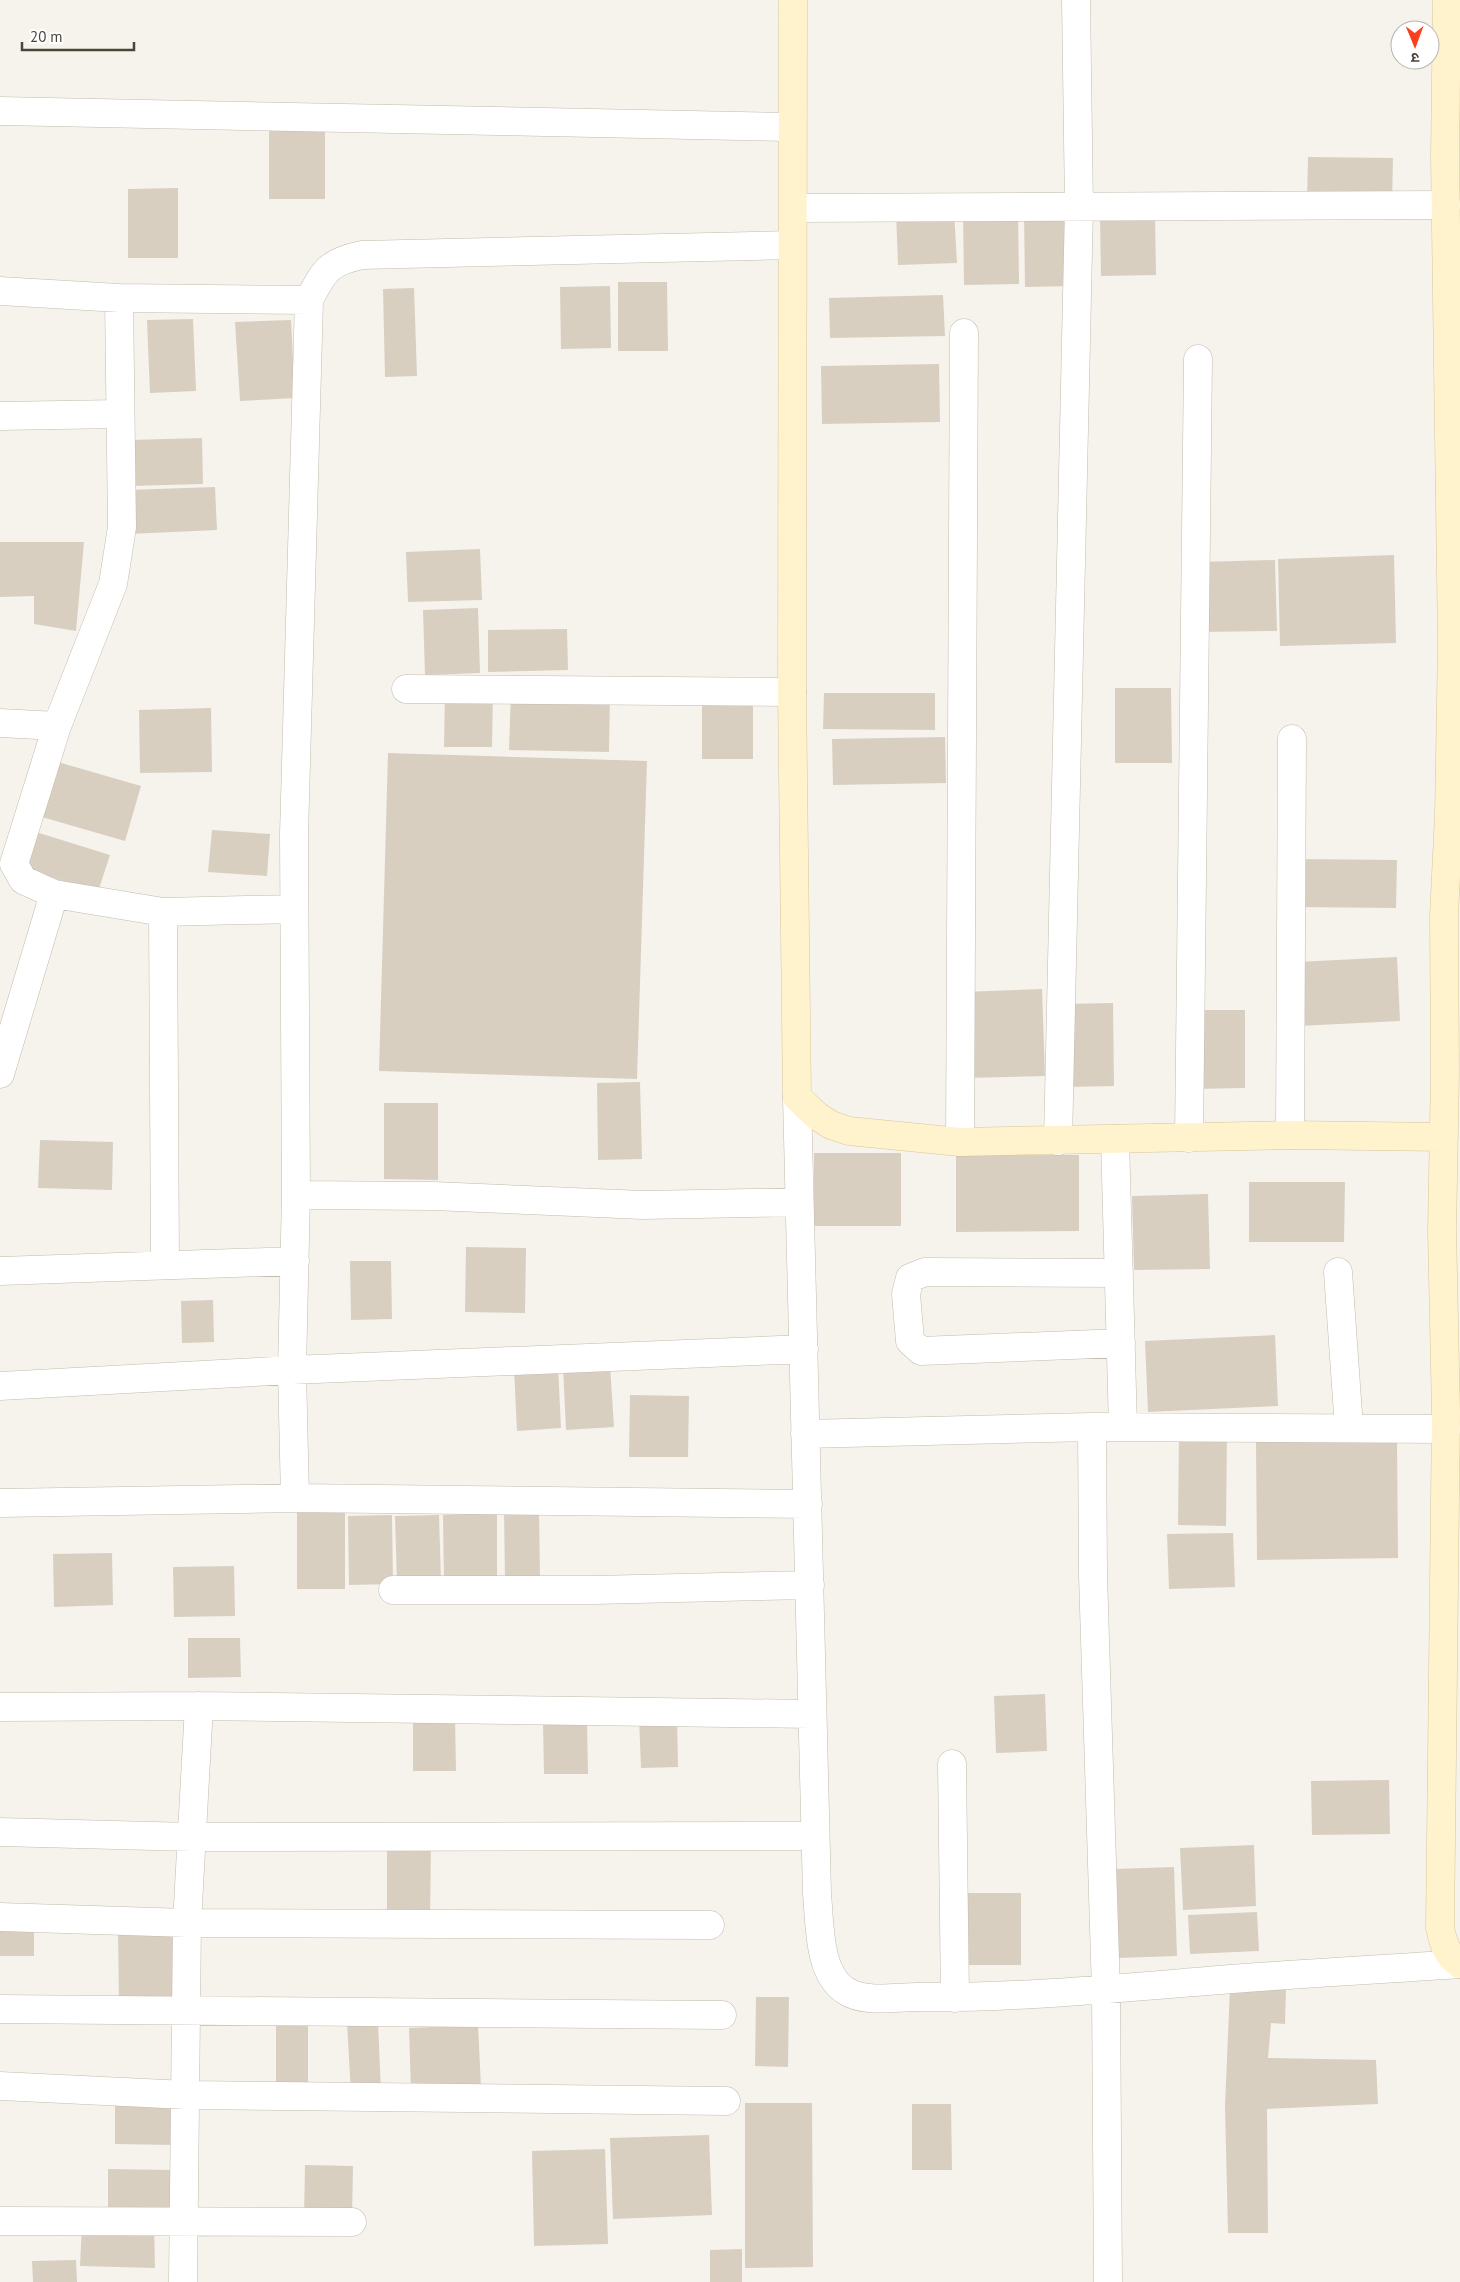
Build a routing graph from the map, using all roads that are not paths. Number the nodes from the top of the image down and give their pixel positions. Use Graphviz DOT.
graph roads {
  1 [pos="792,0"];
  2 [pos="1076,0"];
  3 [pos="1447,0"];
  4 [pos="1453,32"];
  5 [pos="0,111"];
  6 [pos="792,126"];
  7 [pos="1453,158"];
  8 [pos="1446,205"];
  9 [pos="1079,207"];
  10 [pos="794,208"];
  11 [pos="792,245"];
  12 [pos="1454,282"];
  13 [pos="0,291"];
  14 [pos="119,298"];
  15 [pos="309,300"];
  16 [pos="964,333"];
  17 [pos="1198,359"];
  18 [pos="1454,392"];
  19 [pos="118,414"];
  20 [pos="0,416"];
  21 [pos="1455,512"];
  22 [pos="1456,644"];
  23 [pos="406,689"];
  24 [pos="792,692"];
  25 [pos="0,724"];
  26 [pos="57,726"];
  27 [pos="1292,739"];
  28 [pos="1456,739"];
  29 [pos="1455,815"];
  30 [pos="54,894"];
  31 [pos="294,909"];
  32 [pos="164,912"];
  33 [pos="1452,916"];
  34 [pos="12,987"];
  35 [pos="0,1072"];
  36 [pos="1453,1073"];
  37 [pos="797,1097"];
  38 [pos="1290,1136"];
  39 [pos="1444,1136"];
  40 [pos="1189,1138"];
  41 [pos="1115,1139"];
  42 [pos="1058,1141"];
  43 [pos="960,1142"];
  44 [pos="296,1195"];
  45 [pos="798,1202"];
  46 [pos="1451,1230"];
  47 [pos="295,1261"];
  48 [pos="165,1265"];
  49 [pos="0,1271"];
  50 [pos="1338,1272"];
  51 [pos="1119,1273"];
  52 [pos="1452,1325"];
  53 [pos="1121,1343"];
  54 [pos="804,1350"];
  55 [pos="292,1370"];
  56 [pos="0,1386"];
  57 [pos="1092,1427"];
  58 [pos="1123,1427"];
  59 [pos="1349,1428"];
  60 [pos="1446,1429"];
  61 [pos="805,1434"];
  62 [pos="1453,1460"];
  63 [pos="295,1498"];
  64 [pos="0,1503"];
  65 [pos="808,1504"];
  66 [pos="810,1585"];
  67 [pos="393,1590"];
  68 [pos="199,1706"];
  69 [pos="0,1708"];
  70 [pos="811,1714"];
  71 [pos="952,1764"];
  72 [pos="0,1832"];
  73 [pos="815,1836"];
  74 [pos="191,1837"];
  75 [pos="0,1917"];
  76 [pos="187,1923"];
  77 [pos="710,1925"];
  78 [pos="1459,1964"];
  79 [pos="1106,1991"];
  80 [pos="955,1998"];
  81 [pos="0,2009"];
  82 [pos="185,2012"];
  83 [pos="722,2015"];
  84 [pos="0,2086"];
  85 [pos="186,2094"];
  86 [pos="726,2101"];
  87 [pos="0,2221"];
  88 [pos="185,2222"];
  89 [pos="352,2222"];
  90 [pos="183,2282"];
  91 [pos="1108,2282"];
  1 -- 6 [label="street"];
  2 -- 9 [label="street"];
  3 -- 4 [label="street"];
  4 -- 7 [label="street"];
  5 -- 6 [label="street"];
  6 -- 10 [label="street"];
  7 -- 8 [label="street"];
  8 -- 9 [label="street"];
  8 -- 12 [label="street"];
  9 -- 10 [label="street"];
  9 -- 42 [label="street"];
  10 -- 11 [label="street"];
  11 -- 15 [label="street"];
  11 -- 24 [label="street"];
  12 -- 18 [label="street"];
  13 -- 14 [label="street"];
  14 -- 15 [label="street"];
  14 -- 19 [label="street"];
  15 -- 31 [label="street"];
  16 -- 43 [label="street"];
  17 -- 40 [label="street"];
  18 -- 21 [label="street"];
  19 -- 20 [label="street"];
  19 -- 26 [label="street"];
  21 -- 22 [label="street"];
  22 -- 28 [label="street"];
  23 -- 24 [label="street"];
  24 -- 37 [label="street"];
  25 -- 26 [label="street"];
  26 -- 30 [label="street"];
  27 -- 38 [label="street"];
  28 -- 29 [label="street"];
  29 -- 33 [label="street"];
  30 -- 32 [label="street"];
  30 -- 34 [label="street"];
  31 -- 32 [label="street"];
  31 -- 44 [label="street"];
  32 -- 48 [label="street"];
  33 -- 36 [label="street"];
  34 -- 35 [label="street"];
  36 -- 39 [label="street"];
  37 -- 43 [label="street"];
  37 -- 45 [label="street"];
  38 -- 39 [label="street"];
  38 -- 40 [label="street"];
  39 -- 46 [label="street"];
  40 -- 41 [label="street"];
  41 -- 42 [label="street"];
  41 -- 51 [label="street"];
  42 -- 43 [label="street"];
  44 -- 45 [label="street"];
  44 -- 47 [label="street"];
  45 -- 54 [label="street"];
  46 -- 52 [label="street"];
  47 -- 48 [label="street"];
  47 -- 55 [label="street"];
  48 -- 49 [label="street"];
  50 -- 59 [label="street"];
  51 -- 53 [label="street"];
  51 -- 53 [label="street"];
  52 -- 60 [label="street"];
  53 -- 58 [label="street"];
  54 -- 55 [label="street"];
  54 -- 61 [label="street"];
  55 -- 56 [label="street"];
  55 -- 63 [label="street"];
  57 -- 58 [label="street"];
  57 -- 61 [label="street"];
  57 -- 79 [label="street"];
  58 -- 59 [label="street"];
  59 -- 60 [label="street"];
  60 -- 62 [label="street"];
  61 -- 65 [label="street"];
  62 -- 78 [label="street"];
  63 -- 64 [label="street"];
  63 -- 65 [label="street"];
  65 -- 66 [label="street"];
  66 -- 67 [label="street"];
  66 -- 70 [label="street"];
  68 -- 69 [label="street"];
  68 -- 70 [label="street"];
  68 -- 74 [label="street"];
  70 -- 73 [label="street"];
  71 -- 80 [label="street"];
  72 -- 74 [label="street"];
  73 -- 74 [label="street"];
  73 -- 80 [label="street"];
  74 -- 76 [label="street"];
  75 -- 76 [label="street"];
  76 -- 77 [label="street"];
  76 -- 82 [label="street"];
  78 -- 79 [label="street"];
  79 -- 80 [label="street"];
  79 -- 91 [label="street"];
  81 -- 82 [label="street"];
  82 -- 83 [label="street"];
  82 -- 85 [label="street"];
  84 -- 85 [label="street"];
  85 -- 86 [label="street"];
  85 -- 88 [label="street"];
  87 -- 88 [label="street"];
  88 -- 89 [label="street"];
  88 -- 90 [label="street"];
}
